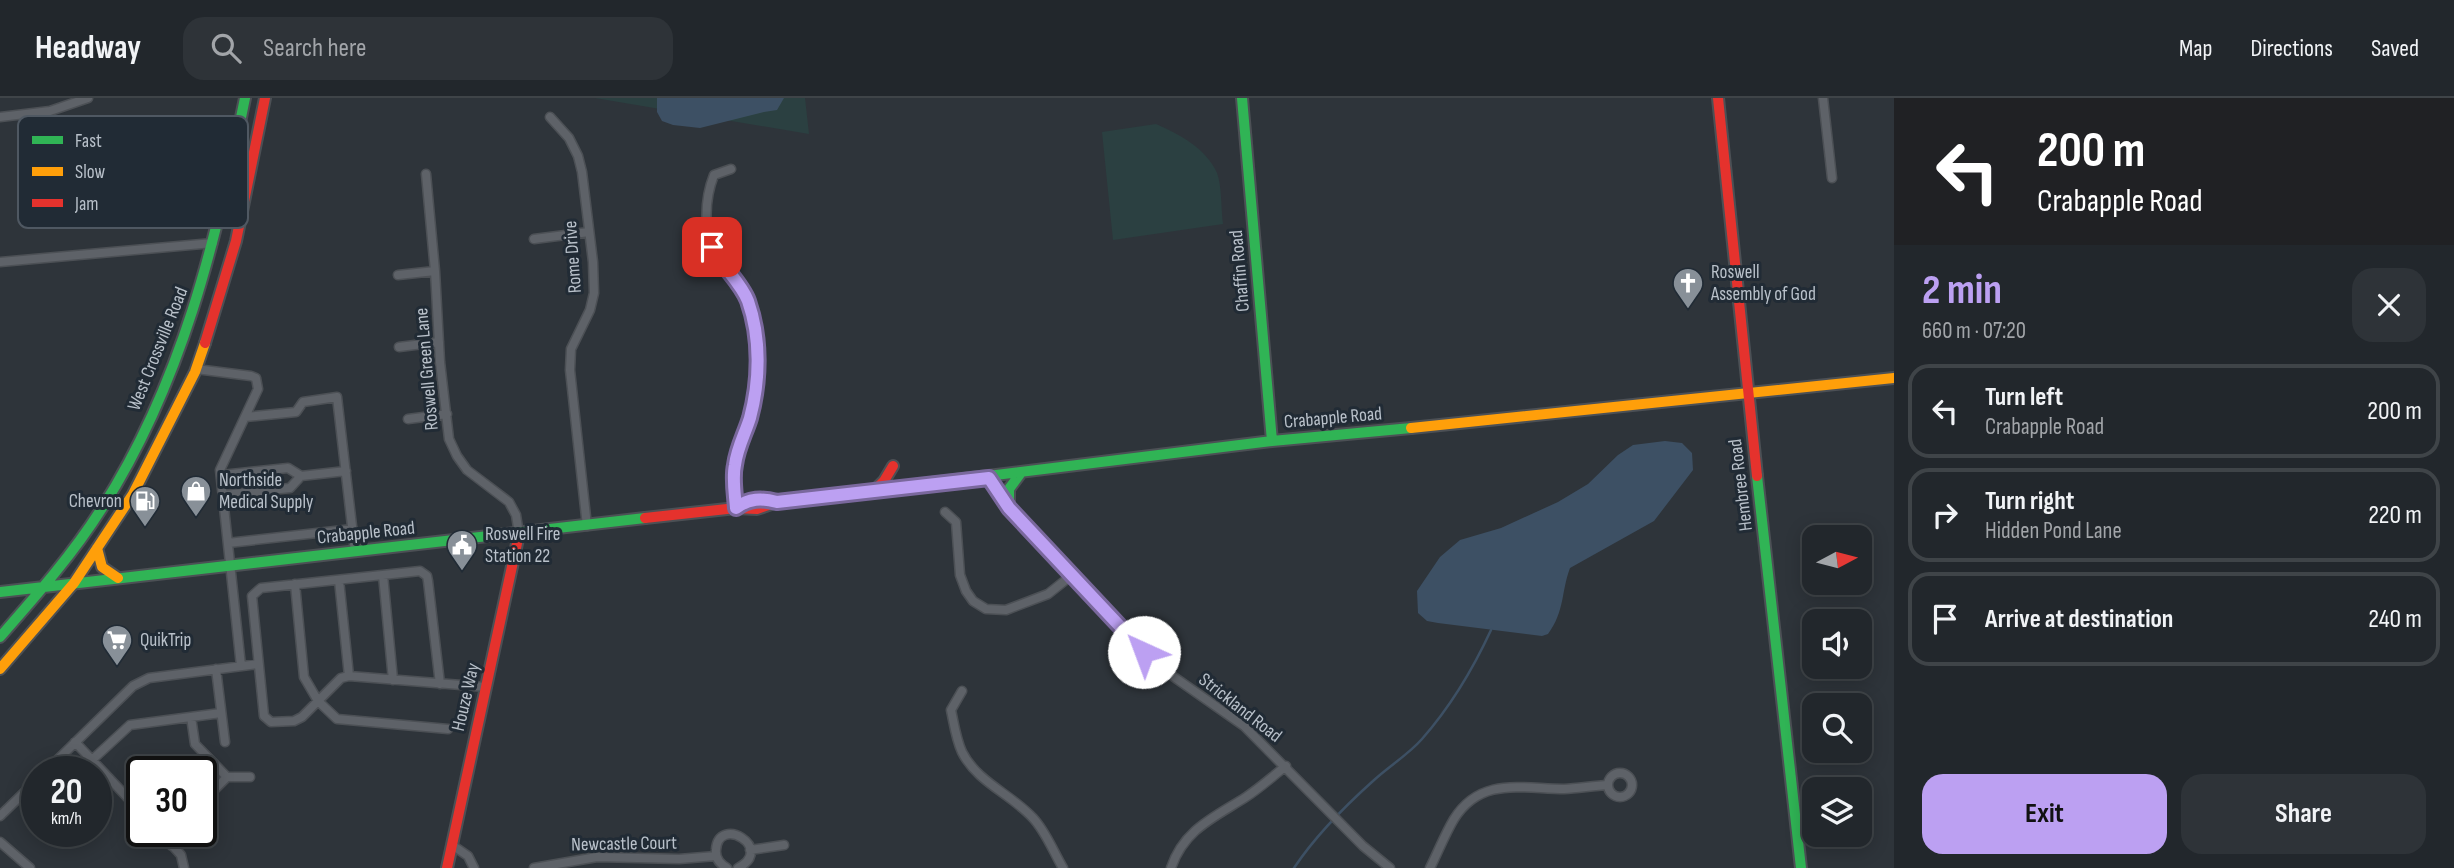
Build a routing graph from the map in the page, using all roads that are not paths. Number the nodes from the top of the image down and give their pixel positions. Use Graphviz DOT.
graph roads {
  1 [pos="88,98"];
  2 [pos="245,98"];
  3 [pos="265,98"];
  4 [pos="1242,98"];
  5 [pos="1718,98"];
  6 [pos="1823,98"];
  7 [pos="241,116"];
  8 [pos="0,117"];
  9 [pos="550,117"];
  10 [pos="732,169"];
  11 [pos="426,174"];
  12 [pos="1832,178"];
  13 [pos="248,182"];
  14 [pos="216,228"];
  15 [pos="239,228"];
  16 [pos="589,232"];
  17 [pos="534,239"];
  18 [pos="213,243"];
  19 [pos="0,262"];
  20 [pos="435,271"];
  21 [pos="398,275"];
  22 [pos="439,342"];
  23 [pos="399,347"];
  24 [pos="196,369"];
  25 [pos="1894,378"];
  26 [pos="1748,394"];
  27 [pos="447,414"];
  28 [pos="245,417"];
  29 [pos="408,419"];
  30 [pos="1271,421"];
  31 [pos="1272,441"];
  32 [pos="1252,444"];
  33 [pos="893,466"];
  34 [pos="346,471"];
  35 [pos="1020,474"];
  36 [pos="222,475"];
  37 [pos="301,476"];
  38 [pos="989,478"];
  39 [pos="873,492"];
  40 [pos="224,495"];
  41 [pos="736,508"];
  42 [pos="1009,508"];
  43 [pos="945,512"];
  44 [pos="587,526"];
  45 [pos="352,529"];
  46 [pos="519,534"];
  47 [pos="228,543"];
  48 [pos="97,548"];
  49 [pos="355,552"];
  50 [pos="230,566"];
  51 [pos="383,575"];
  52 [pos="1072,575"];
  53 [pos="118,578"];
  54 [pos="339,580"];
  55 [pos="74,583"];
  56 [pos="295,584"];
  57 [pos="44,587"];
  58 [pos="0,592"];
  59 [pos="0,637"];
  60 [pos="258,664"];
  61 [pos="241,666"];
  62 [pos="0,669"];
  63 [pos="216,669"];
  64 [pos="349,676"];
  65 [pos="393,680"];
  66 [pos="440,684"];
  67 [pos="486,687"];
  68 [pos="962,691"];
  69 [pos="318,701"];
  70 [pos="222,713"];
  71 [pos="191,717"];
  72 [pos="448,729"];
  73 [pos="75,742"];
  74 [pos="225,742"];
  75 [pos="61,756"];
  76 [pos="88,756"];
  77 [pos="97,756"];
  78 [pos="1286,766"];
  79 [pos="227,776"];
  80 [pos="250,777"];
  81 [pos="112,782"];
  82 [pos="1608,785"];
  83 [pos="217,786"];
  84 [pos="21,796"];
  85 [pos="126,796"];
  86 [pos="0,816"];
  87 [pos="0,842"];
  88 [pos="452,845"];
  89 [pos="785,845"];
  90 [pos="173,847"];
  91 [pos="750,850"];
  92 [pos="4,851"];
  93 [pos="716,856"];
  94 [pos="1387,867"];
  95 [pos="30,868"];
  96 [pos="183,868"];
  97 [pos="447,868"];
  98 [pos="474,868"];
  99 [pos="534,868"];
  100 [pos="727,868"];
  101 [pos="738,868"];
  102 [pos="1063,868"];
  103 [pos="1171,868"];
  104 [pos="1430,868"];
  105 [pos="1801,868"];
  1 -- 8 [label="street"];
  2 -- 7 [label="street, West Crossville Road"];
  3 -- 13 [label="street, West Crossville Road"];
  4 -- 30 [label="street, Chaffin Road"];
  5 -- 26 [label="street, Hembree Road"];
  6 -- 12 [label="street"];
  9 -- 16 [label="street, Rome Drive"];
  10 -- 41 [label="street"];
  11 -- 20 [label="street, Roswell Green Lane"];
  14 -- 18 [label="street, West Crossville Road"];
  15 -- 24 [label="street, West Crossville Road"];
  16 -- 17 [label="street"];
  16 -- 44 [label="street, Rome Drive"];
  18 -- 19 [label="street"];
  18 -- 57 [label="street, West Crossville Road"];
  20 -- 21 [label="street"];
  20 -- 22 [label="street, Roswell Green Lane"];
  22 -- 23 [label="street"];
  22 -- 27 [label="street, Roswell Green Lane"];
  24 -- 28 [label="street"];
  24 -- 48 [label="street, West Crossville Road"];
  25 -- 26 [label="street, Crabapple Road"];
  26 -- 31 [label="street, Crabapple Road"];
  26 -- 105 [label="street, Hembree Road"];
  27 -- 29 [label="street"];
  27 -- 46 [label="street, Roswell Green Lane"];
  28 -- 34 [label="street"];
  28 -- 36 [label="street"];
  30 -- 31 [label="street, Chaffin Road"];
  30 -- 32 [label="street"];
  31 -- 32 [label="street, Crabapple Road"];
  32 -- 35 [label="street, Crabapple Road"];
  33 -- 39 [label="street"];
  34 -- 37 [label="street"];
  34 -- 45 [label="street"];
  35 -- 38 [label="street, Crabapple Road"];
  35 -- 42 [label="street"];
  36 -- 37 [label="street"];
  36 -- 40 [label="street"];
  37 -- 40 [label="street"];
  38 -- 39 [label="street, Crabapple Road"];
  38 -- 42 [label="street, Strickland Road"];
  39 -- 41 [label="street, Crabapple Road"];
  40 -- 47 [label="street"];
  41 -- 44 [label="street, Crabapple Road"];
  42 -- 52 [label="street, Strickland Road"];
  43 -- 52 [label="street"];
  44 -- 46 [label="street, Crabapple Road"];
  45 -- 47 [label="street"];
  45 -- 49 [label="street"];
  46 -- 49 [label="street, Crabapple Road"];
  46 -- 67 [label="street, Houze Way"];
  47 -- 50 [label="street"];
  48 -- 53 [label="street"];
  48 -- 55 [label="street, West Crossville Road"];
  49 -- 50 [label="street, Crabapple Road"];
  50 -- 53 [label="street, Crabapple Road"];
  50 -- 61 [label="street"];
  51 -- 54 [label="street"];
  51 -- 65 [label="street"];
  51 -- 66 [label="street"];
  52 -- 78 [label="street, Strickland Road"];
  53 -- 55 [label="street, Crabapple Road"];
  54 -- 56 [label="street"];
  54 -- 64 [label="street"];
  55 -- 57 [label="street, Crabapple Road"];
  55 -- 62 [label="street, West Crossville Road"];
  56 -- 60 [label="street"];
  56 -- 69 [label="street"];
  57 -- 58 [label="street, Crabapple Road"];
  57 -- 59 [label="street, West Crossville Road"];
  60 -- 61 [label="street"];
  60 -- 69 [label="street"];
  61 -- 63 [label="street"];
  63 -- 70 [label="street"];
  63 -- 73 [label="street"];
  64 -- 65 [label="street"];
  64 -- 69 [label="street"];
  65 -- 66 [label="street"];
  66 -- 67 [label="street"];
  67 -- 88 [label="street, Houze Way"];
  68 -- 102 [label="street"];
  69 -- 72 [label="street"];
  70 -- 71 [label="street"];
  70 -- 74 [label="street"];
  71 -- 77 [label="street"];
  71 -- 79 [label="street"];
  73 -- 75 [label="street"];
  73 -- 76 [label="street"];
  78 -- 94 [label="street, Strickland Road"];
  78 -- 103 [label="street"];
  79 -- 80 [label="street"];
  79 -- 83 [label="street"];
  81 -- 85 [label="street"];
  82 -- 104 [label="street"];
  84 -- 86 [label="street"];
  87 -- 92 [label="street"];
  88 -- 97 [label="street, Houze Way"];
  88 -- 98 [label="street"];
  89 -- 91 [label="street"];
  90 -- 96 [label="street"];
  91 -- 93 [label="street"];
  91 -- 101 [label="street"];
  92 -- 95 [label="street"];
  93 -- 99 [label="street, Newcastle Court"];
  93 -- 100 [label="street"];
}
